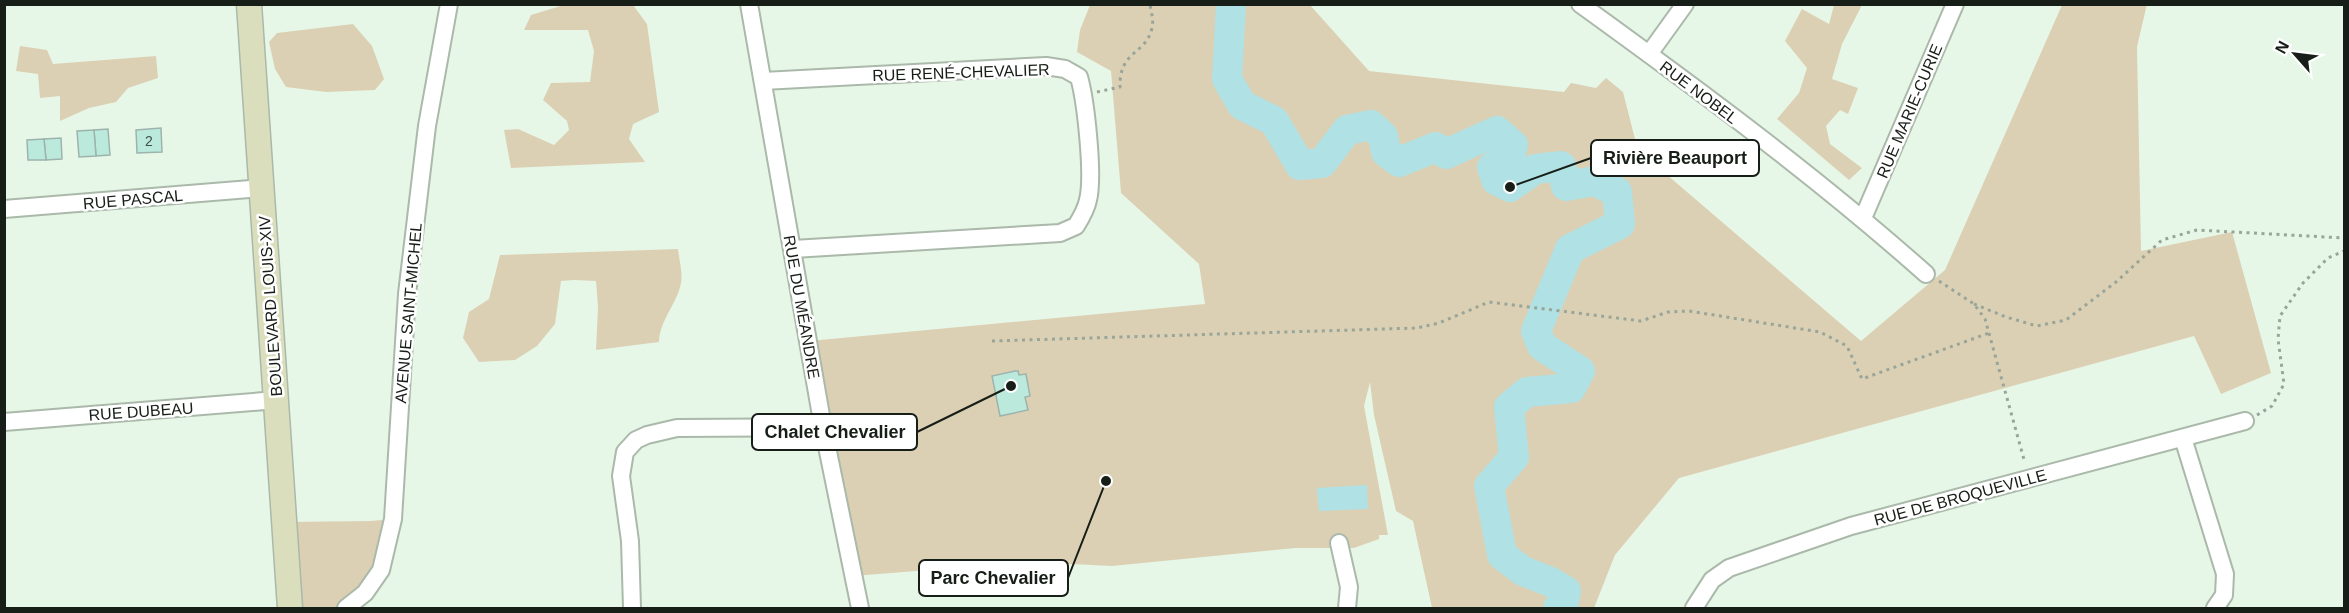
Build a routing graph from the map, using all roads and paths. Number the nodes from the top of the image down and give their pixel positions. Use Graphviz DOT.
graph roads {
  1 [pos="249,4"];
  2 [pos="449,4"];
  3 [pos="749,4"];
  4 [pos="1150,4"];
  5 [pos="1580,4"];
  6 [pos="1685,4"];
  7 [pos="1955,4"];
  8 [pos="1649,54"];
  9 [pos="763,81"];
  10 [pos="1084,96"];
  11 [pos="262,188"];
  12 [pos="4,209"];
  13 [pos="1863,218"];
  14 [pos="2344,238"];
  15 [pos="793,249"];
  16 [pos="2344,251"];
  17 [pos="1926,274"];
  18 [pos="1974,304"];
  19 [pos="1989,333"];
  20 [pos="992,341"];
  21 [pos="277,400"];
  22 [pos="2245,421"];
  23 [pos="4,422"];
  24 [pos="823,427"];
  25 [pos="2183,438"];
  26 [pos="2030,479"];
  27 [pos="1339,543"];
  28 [pos="290,609"];
  29 [pos="346,609"];
  30 [pos="632,609"];
  31 [pos="860,609"];
  32 [pos="1347,609"];
  33 [pos="1694,609"];
  34 [pos="2215,609"];
  1 -- 11 [label="main road, BOULEVARD LOUIS-XIV"];
  2 -- 29 [label="street, AVENUE SAINT-MICHEL"];
  3 -- 9 [label="street, RUE DU MÉANDRE"];
  4 -- 10 [label="path"];
  5 -- 8 [label="street, RUE NOBEL"];
  6 -- 8 [label="street"];
  7 -- 13 [label="street, RUE MARIE-CURIE"];
  8 -- 13 [label="street, RUE NOBEL"];
  9 -- 10 [label="street, RUE RENÉ-CHEVALIER"];
  9 -- 15 [label="street, RUE DU MÉANDRE"];
  10 -- 15 [label="street, RUE RENÉ-CHEVALIER"];
  11 -- 12 [label="street, RUE PASCAL"];
  11 -- 21 [label="main road, BOULEVARD LOUIS-XIV"];
  13 -- 17 [label="street, RUE NOBEL"];
  14 -- 18 [label="path"];
  15 -- 24 [label="street, RUE DU MÉANDRE"];
  16 -- 22 [label="path"];
  17 -- 18 [label="path"];
  18 -- 19 [label="path"];
  19 -- 20 [label="path"];
  19 -- 26 [label="path"];
  21 -- 23 [label="street, RUE DUBEAU"];
  21 -- 28 [label="main road, BOULEVARD LOUIS-XIV"];
  22 -- 25 [label="street, RUE DE BROQUEVILLE"];
  24 -- 30 [label="street"];
  24 -- 31 [label="street, RUE DU MÉANDRE"];
  25 -- 26 [label="street, RUE DE BROQUEVILLE"];
  25 -- 34 [label="street"];
  26 -- 33 [label="street, RUE DE BROQUEVILLE"];
  27 -- 32 [label="street"];
}
